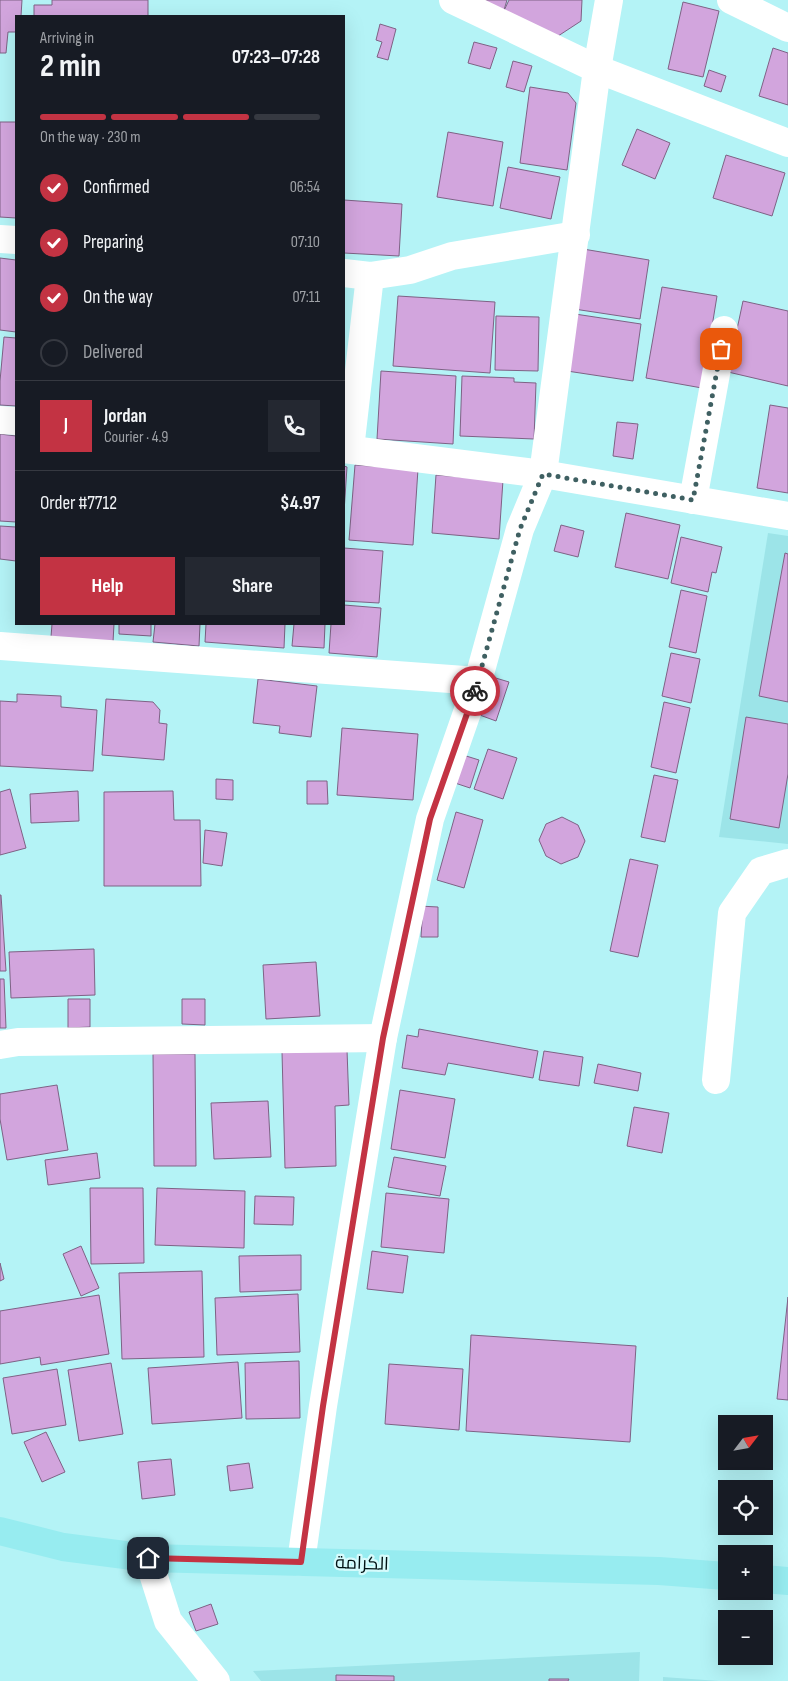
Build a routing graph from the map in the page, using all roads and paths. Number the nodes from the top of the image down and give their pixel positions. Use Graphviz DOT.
graph roads {
  1 [pos="453,0"];
  2 [pos="609,0"];
  3 [pos="731,0"];
  4 [pos="788,28"];
  5 [pos="597,70"];
  6 [pos="788,143"];
  7 [pos="576,235"];
  8 [pos="0,239"];
  9 [pos="15,240"];
  10 [pos="357,275"];
  11 [pos="724,330"];
  12 [pos="0,420"];
  13 [pos="15,421"];
  14 [pos="347,449"];
  15 [pos="543,474"];
  16 [pos="693,500"];
  17 [pos="788,516"];
  18 [pos="0,646"];
  19 [pos="478,681"];
  20 [pos="788,863"];
  21 [pos="383,1038"];
  22 [pos="0,1045"];
  23 [pos="716,1080"];
  24 [pos="0,1531"];
  25 [pos="148,1558"];
  26 [pos="301,1562"];
  27 [pos="718,1575"];
  28 [pos="773,1580"];
  29 [pos="788,1581"];
  30 [pos="211,1679"];
  1 -- 5 [label="street"];
  2 -- 5 [label="street"];
  3 -- 4 [label="street"];
  5 -- 6 [label="street"];
  5 -- 7 [label="street"];
  7 -- 10 [label="street"];
  7 -- 15 [label="street"];
  8 -- 9 [label="street"];
  10 -- 14 [label="street"];
  11 -- 16 [label="street"];
  12 -- 13 [label="street"];
  14 -- 15 [label="street"];
  15 -- 16 [label="street"];
  15 -- 19 [label="street"];
  16 -- 17 [label="street"];
  18 -- 19 [label="street"];
  19 -- 21 [label="street"];
  20 -- 23 [label="street"];
  21 -- 22 [label="street"];
  21 -- 26 [label="street"];
  24 -- 25 [label="main road, الكرامة"];
  25 -- 26 [label="main road, الكرامة"];
  25 -- 30 [label="street"];
  26 -- 27 [label="main road, الكرامة"];
  28 -- 29 [label="main road"];
}
